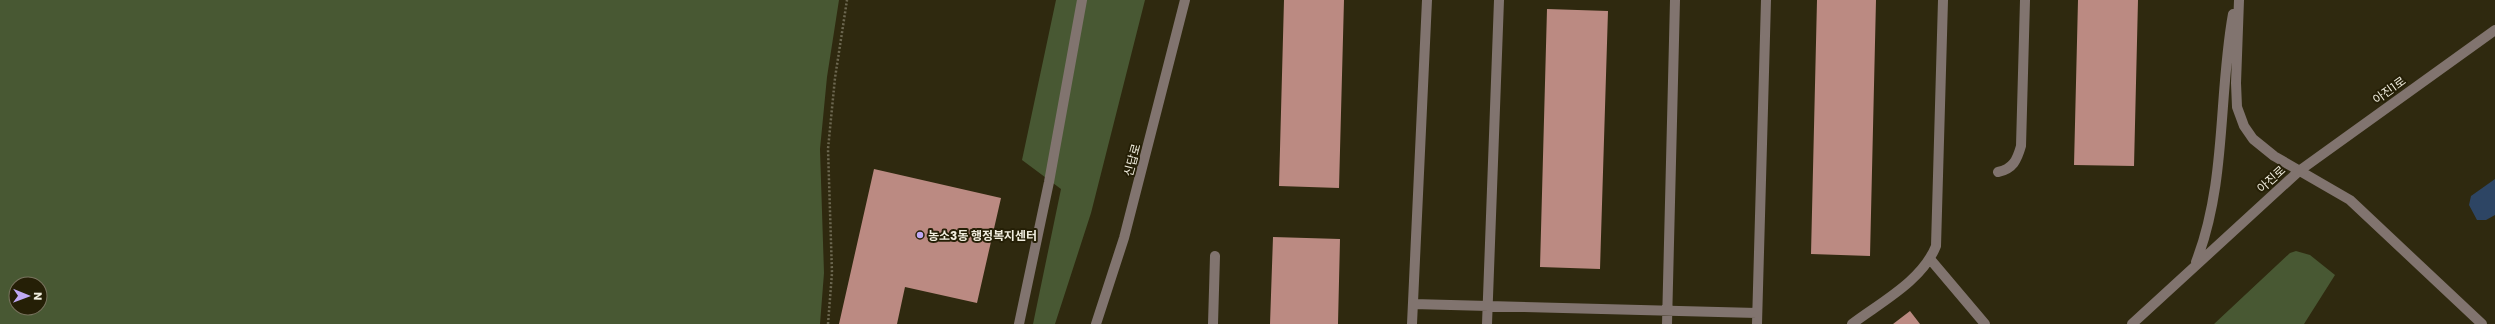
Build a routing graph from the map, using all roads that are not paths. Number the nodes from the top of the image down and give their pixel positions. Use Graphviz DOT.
graph roads {
  1 [pos="1082,0"];
  2 [pos="1186,0"];
  3 [pos="1427,0"];
  4 [pos="1499,0"];
  5 [pos="1674,0"];
  6 [pos="1766,0"];
  7 [pos="1943,0"];
  8 [pos="2024,0"];
  9 [pos="2236,0"];
  10 [pos="2239,0"];
  11 [pos="2495,30"];
  12 [pos="2299,171"];
  13 [pos="1998,172"];
  14 [pos="1215,256"];
  15 [pos="1930,259"];
  16 [pos="2195,264"];
  17 [pos="1413,304"];
  18 [pos="1488,307"];
  19 [pos="1667,311"];
  20 [pos="1758,313"];
  21 [pos="1019,324"];
  22 [pos="1096,324"];
  23 [pos="1213,324"];
  24 [pos="1412,324"];
  25 [pos="1487,324"];
  26 [pos="1667,324"];
  27 [pos="1757,324"];
  28 [pos="1852,324"];
  29 [pos="1985,324"];
  30 [pos="2132,324"];
  31 [pos="2482,324"];
  1 -- 21 [label="street"];
  2 -- 22 [label="street, 신답로"];
  3 -- 17 [label="street"];
  4 -- 18 [label="street"];
  5 -- 19 [label="street"];
  6 -- 20 [label="street"];
  7 -- 15 [label="street"];
  8 -- 13 [label="street"];
  9 -- 16 [label="street"];
  10 -- 12 [label="street, 아진로"];
  11 -- 12 [label="street, 아진1로"];
  12 -- 16 [label="street, 아진로"];
  12 -- 31 [label="street"];
  14 -- 23 [label="street"];
  15 -- 28 [label="street"];
  15 -- 29 [label="street"];
  16 -- 30 [label="street, 아진로"];
  17 -- 18 [label="street"];
  17 -- 24 [label="street"];
  18 -- 19 [label="street"];
  18 -- 25 [label="street"];
  19 -- 20 [label="street"];
  19 -- 26 [label="street"];
  20 -- 27 [label="street"];
}
